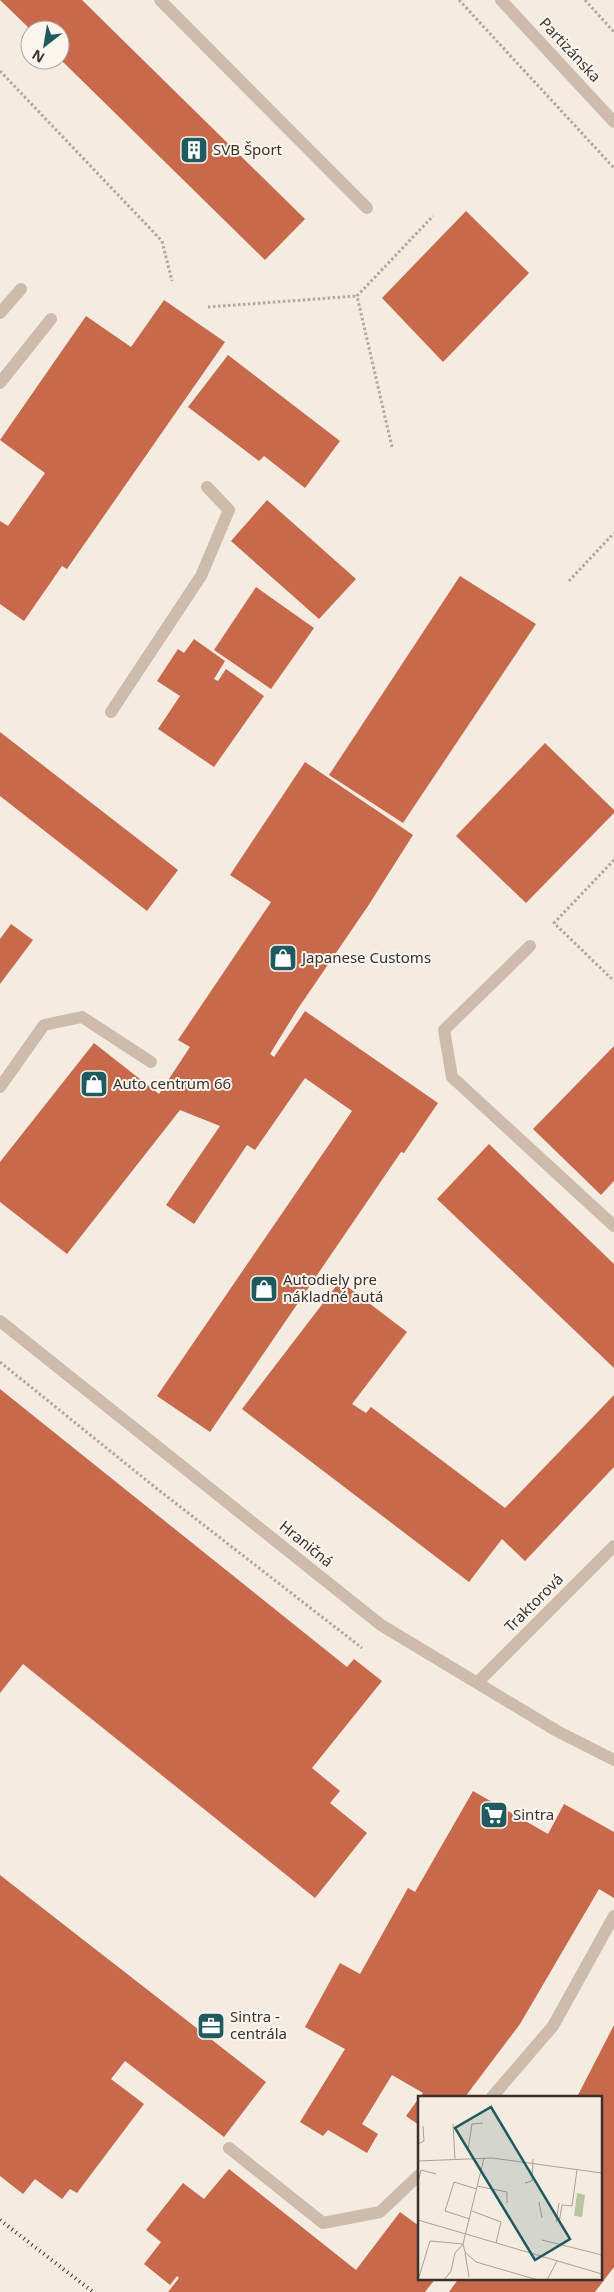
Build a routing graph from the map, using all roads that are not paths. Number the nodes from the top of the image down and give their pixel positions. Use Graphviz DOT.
graph roads {
  1 [pos="160,0"];
  2 [pos="501,0"];
  3 [pos="614,122"];
  4 [pos="367,208"];
  5 [pos="21,289"];
  6 [pos="0,313"];
  7 [pos="51,318"];
  8 [pos="0,383"];
  9 [pos="207,487"];
  10 [pos="111,712"];
  11 [pos="530,946"];
  12 [pos="151,1062"];
  13 [pos="0,1086"];
  14 [pos="614,1226"];
  15 [pos="0,1321"];
  16 [pos="614,1546"];
  17 [pos="478,1682"];
  18 [pos="614,1760"];
  19 [pos="614,1916"];
  20 [pos="493,2096"];
  21 [pos="229,2148"];
  22 [pos="418,2176"];
  1 -- 4 [label="street"];
  2 -- 3 [label="street, Partizánska"];
  5 -- 6 [label="street"];
  7 -- 8 [label="street"];
  9 -- 10 [label="street"];
  11 -- 14 [label="street"];
  12 -- 13 [label="street"];
  15 -- 17 [label="street, Hraničná"];
  16 -- 17 [label="street, Traktorová"];
  17 -- 18 [label="street, Hraničná"];
  19 -- 20 [label="street"];
  21 -- 22 [label="street"];
}
